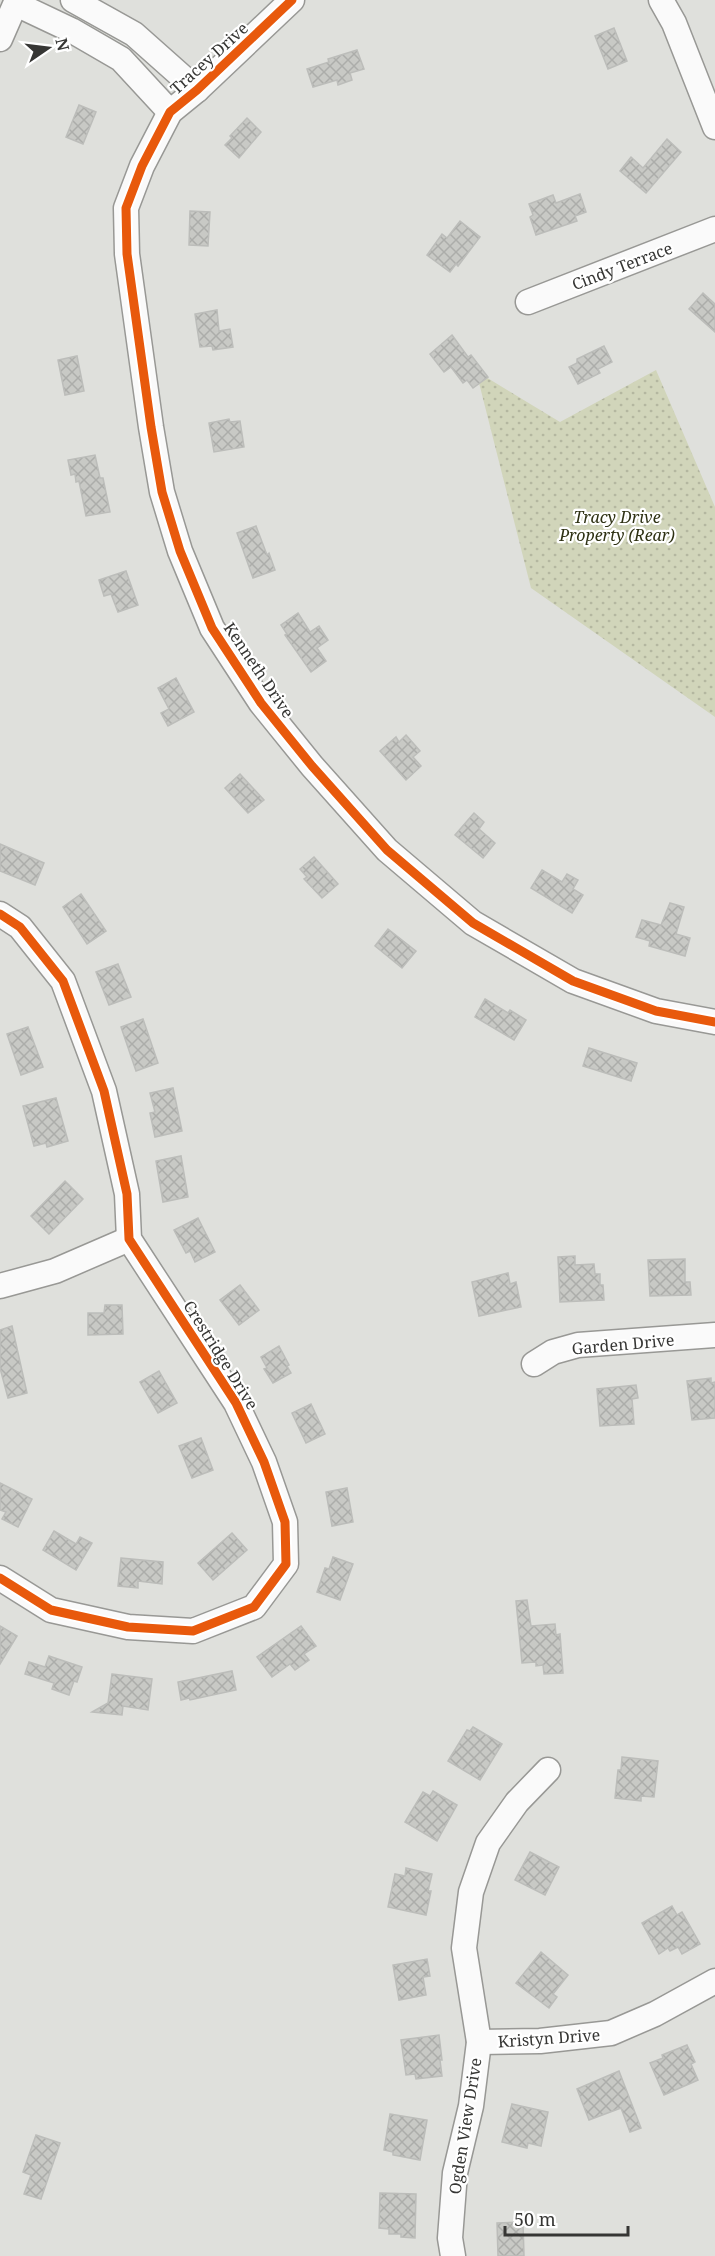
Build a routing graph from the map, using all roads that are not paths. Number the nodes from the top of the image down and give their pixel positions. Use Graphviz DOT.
graph roads {
  1 [pos="73,0"];
  2 [pos="292,0"];
  3 [pos="661,0"];
  4 [pos="16,2"];
  5 [pos="0,39"];
  6 [pos="197,90"];
  7 [pos="171,112"];
  8 [pos="715,127"];
  9 [pos="715,229"];
  10 [pos="528,302"];
  11 [pos="0,914"];
  12 [pos="715,1022"];
  13 [pos="129,1239"];
  14 [pos="0,1286"];
  15 [pos="715,1335"];
  16 [pos="534,1364"];
  17 [pos="0,1578"];
  18 [pos="548,1770"];
  19 [pos="715,1981"];
  20 [pos="479,2042"];
  21 [pos="453,2256"];
  1 -- 6 [label="street"];
  2 -- 6 [label="street, Tracey Drive"];
  3 -- 8 [label="street"];
  4 -- 5 [label="street"];
  4 -- 7 [label="street"];
  6 -- 7 [label="street, Tracey Drive"];
  7 -- 12 [label="street, Kenneth Drive"];
  9 -- 10 [label="street, Cindy Terrace"];
  11 -- 13 [label="street"];
  13 -- 14 [label="street"];
  13 -- 17 [label="street, Crestridge Drive"];
  15 -- 16 [label="street, Garden Drive"];
  18 -- 20 [label="street, Ogden View Drive"];
  19 -- 20 [label="street, Kristyn Drive"];
  20 -- 21 [label="street, Ogden View Drive"];
}
